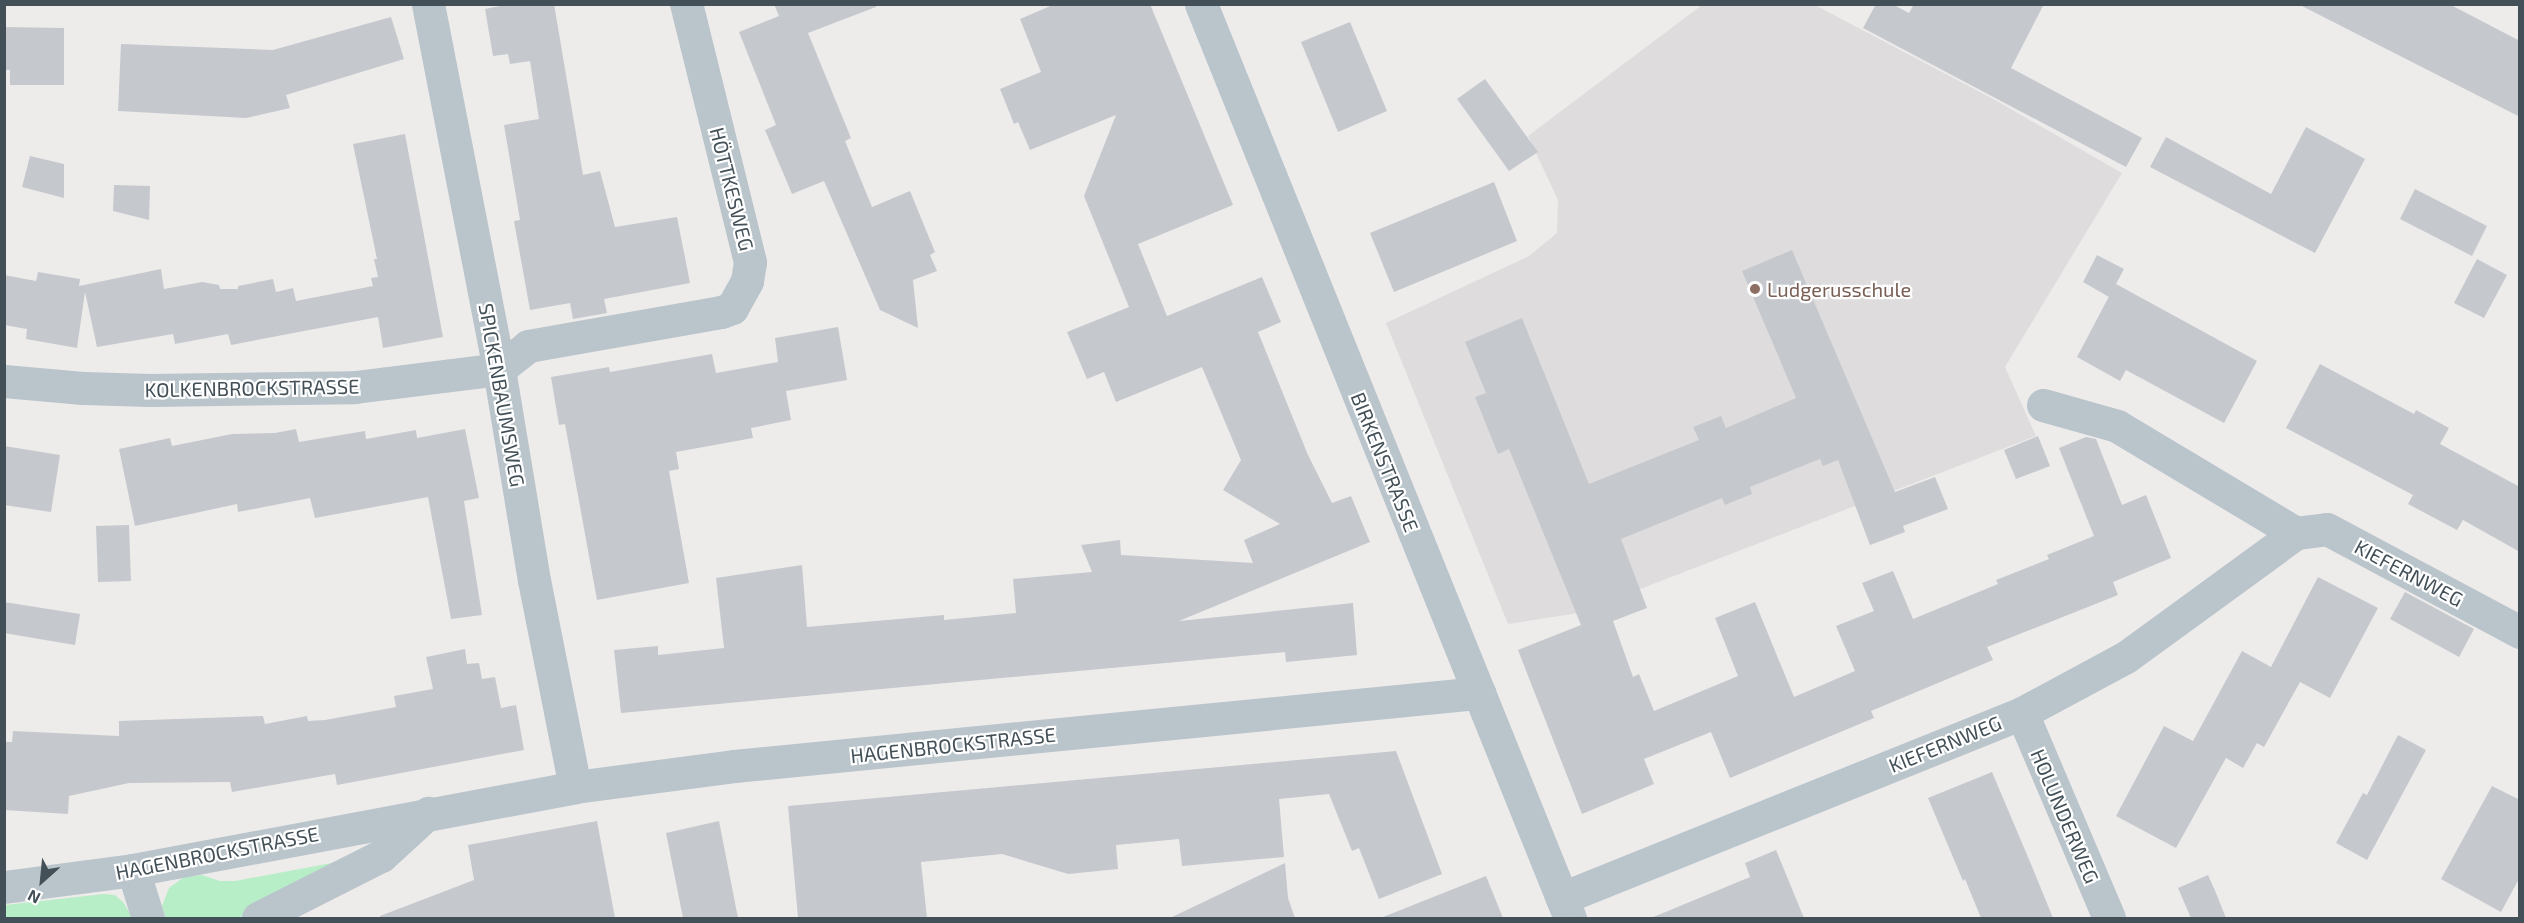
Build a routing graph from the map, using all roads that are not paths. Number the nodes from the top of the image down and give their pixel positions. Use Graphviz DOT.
graph roads {
  1 [pos="428,4"];
  2 [pos="686,4"];
  3 [pos="1201,4"];
  4 [pos="499,369"];
  5 [pos="4,381"];
  6 [pos="2043,405"];
  7 [pos="2296,533"];
  8 [pos="2520,632"];
  9 [pos="1479,693"];
  10 [pos="2022,713"];
  11 [pos="575,786"];
  12 [pos="429,813"];
  13 [pos="133,870"];
  14 [pos="4,887"];
  15 [pos="1566,908"];
  16 [pos="148,918"];
  17 [pos="258,918"];
  18 [pos="2109,918"];
  1 -- 4 [label="street, SPICKENBAUMSWEG"];
  2 -- 4 [label="street, HÖTTKESWEG"];
  3 -- 9 [label="street, BIRKENSTRASSE"];
  4 -- 5 [label="street, KOLKENBROCKSTRASSE"];
  4 -- 11 [label="street, SPICKENBAUMSWEG"];
  6 -- 7 [label="street"];
  7 -- 8 [label="street, KIEFERNWEG"];
  7 -- 10 [label="street, KIEFERNWEG"];
  9 -- 11 [label="street, HAGENBROCKSTRASSE"];
  9 -- 15 [label="street, BIRKENSTRASSE"];
  10 -- 15 [label="street, KIEFERNWEG"];
  10 -- 18 [label="street, HOLUNDERWEG"];
  11 -- 12 [label="street, HAGENBROCKSTRASSE"];
  12 -- 13 [label="street, HAGENBROCKSTRASSE"];
  12 -- 17 [label="street"];
  13 -- 14 [label="street, HAGENBROCKSTRASSE"];
  13 -- 16 [label="street"];
}
